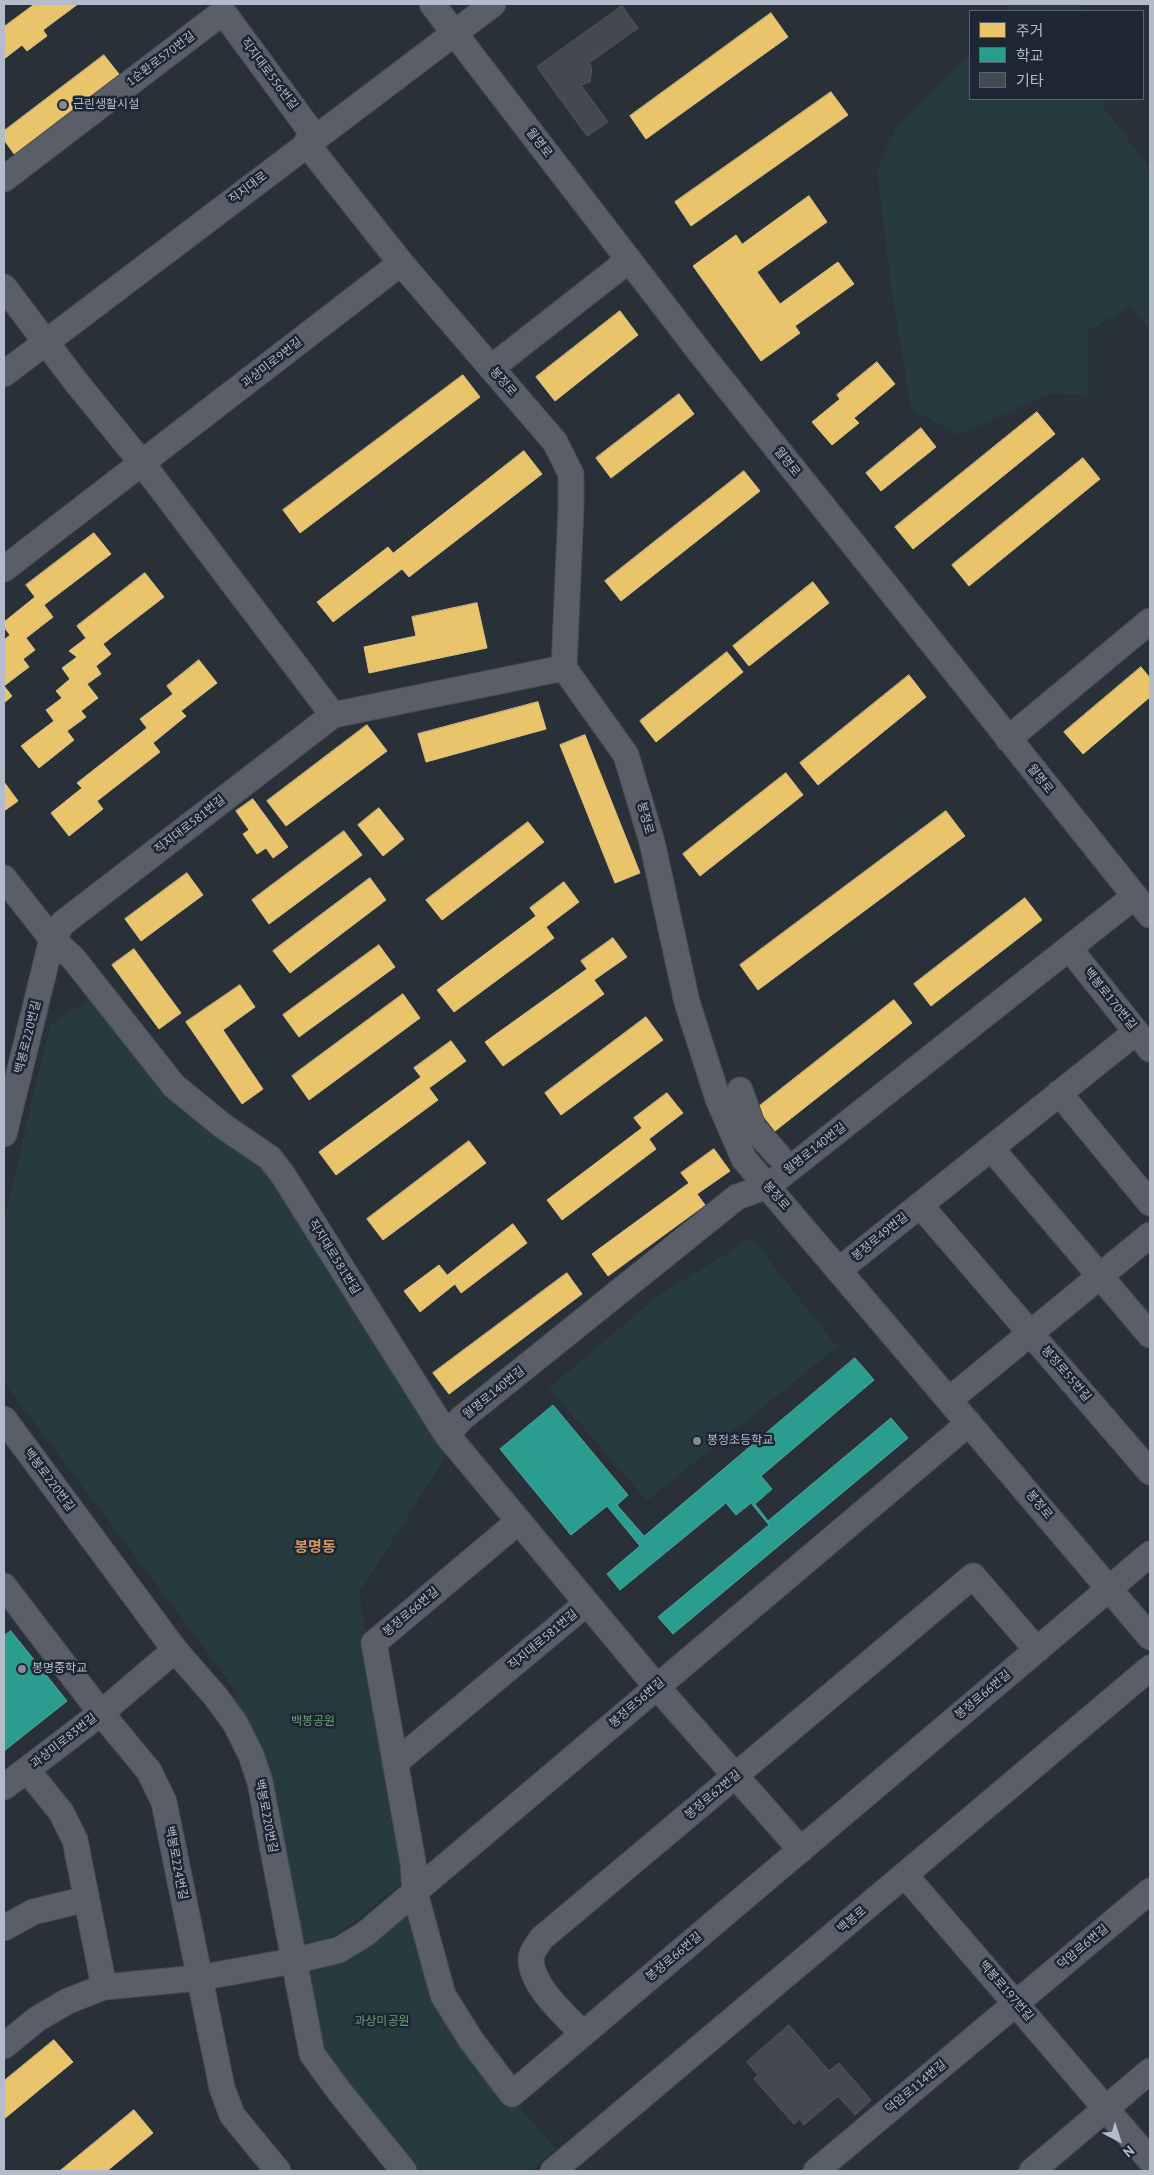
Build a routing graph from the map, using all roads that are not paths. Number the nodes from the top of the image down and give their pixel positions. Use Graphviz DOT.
graph roads {
  1 [pos="432,4"];
  2 [pos="493,4"];
  3 [pos="223,12"];
  4 [pos="454,33"];
  5 [pos="311,140"];
  6 [pos="4,179"];
  7 [pos="629,260"];
  8 [pos="401,264"];
  9 [pos="4,287"];
  10 [pos="45,342"];
  11 [pos="491,368"];
  12 [pos="4,374"];
  13 [pos="142,463"];
  14 [pos="4,570"];
  15 [pos="1150,621"];
  16 [pos="564,668"];
  17 [pos="333,715"];
  18 [pos="1008,739"];
  19 [pos="4,878"];
  20 [pos="1143,905"];
  21 [pos="52,939"];
  22 [pos="1069,948"];
  23 [pos="1143,1041"];
  24 [pos="740,1090"];
  25 [pos="1059,1093"];
  26 [pos="4,1134"];
  27 [pos="991,1148"];
  28 [pos="778,1155"];
  29 [pos="768,1186"];
  30 [pos="1150,1203"];
  31 [pos="920,1205"];
  32 [pos="1150,1235"];
  33 [pos="972,1265"];
  34 [pos="839,1270"];
  35 [pos="1100,1276"];
  36 [pos="1031,1333"];
  37 [pos="1150,1335"];
  38 [pos="949,1400"];
  39 [pos="4,1419"];
  40 [pos="969,1423"];
  41 [pos="447,1435"];
  42 [pos="1150,1472"];
  43 [pos="519,1521"];
  44 [pos="1150,1554"];
  45 [pos="4,1586"];
  46 [pos="1110,1588"];
  47 [pos="587,1603"];
  48 [pos="1150,1637"];
  49 [pos="176,1650"];
  50 [pos="1037,1650"];
  51 [pos="1150,1668"];
  52 [pos="656,1686"];
  53 [pos="100,1713"];
  54 [pos="395,1763"];
  55 [pos="27,1770"];
  56 [pos="736,1776"];
  57 [pos="4,1787"];
  58 [pos="801,1850"];
  59 [pos="905,1875"];
  60 [pos="1150,1891"];
  61 [pos="415,1893"];
  62 [pos="86,1899"];
  63 [pos="4,1928"];
  64 [pos="293,1961"];
  65 [pos="199,1978"];
  66 [pos="104,1987"];
  67 [pos="1016,2003"];
  68 [pos="583,2034"];
  69 [pos="4,2046"];
  70 [pos="1150,2071"];
  71 [pos="1106,2108"];
  72 [pos="1150,2160"];
  73 [pos="278,2171"];
  74 [pos="404,2171"];
  75 [pos="553,2171"];
  76 [pos="816,2171"];
  77 [pos="1032,2171"];
  1 -- 4 [label="street, 월명로"];
  2 -- 4 [label="street, 직지대로"];
  3 -- 5 [label="street, 직지대로556번길"];
  3 -- 6 [label="street, 1순환로570번길"];
  4 -- 5 [label="street, 직지대로"];
  4 -- 7 [label="street, 월명로"];
  5 -- 8 [label="street, 봉정로"];
  5 -- 10 [label="street, 직지대로"];
  7 -- 11 [label="street"];
  7 -- 18 [label="street, 월명로"];
  8 -- 11 [label="street, 봉정로"];
  8 -- 13 [label="street, 과상미로9번길"];
  9 -- 10 [label="street"];
  10 -- 12 [label="street, 직지대로"];
  10 -- 13 [label="street"];
  11 -- 16 [label="street, 봉정로"];
  13 -- 14 [label="street, 과상미로9번길"];
  13 -- 17 [label="street"];
  15 -- 18 [label="street"];
  16 -- 17 [label="street"];
  16 -- 29 [label="street, 봉정로"];
  17 -- 21 [label="street, 직지대로581번길"];
  18 -- 20 [label="street, 월명로"];
  19 -- 21 [label="street, 직지대로581번길"];
  20 -- 22 [label="street, 월명로140번길"];
  21 -- 26 [label="street, 백봉로220번길"];
  21 -- 41 [label="street, 직지대로581번길"];
  22 -- 23 [label="street, 백봉로170번길"];
  22 -- 29 [label="street, 월명로140번길"];
  23 -- 25 [label="street, 봉정로49번길"];
  24 -- 28 [label="street"];
  25 -- 27 [label="street, 봉정로49번길"];
  25 -- 30 [label="street"];
  27 -- 31 [label="street, 봉정로49번길"];
  27 -- 35 [label="street"];
  29 -- 34 [label="street, 봉정로"];
  29 -- 41 [label="street, 월명로140번길"];
  31 -- 33 [label="street, 봉정로49번길"];
  31 -- 34 [label="street, 봉정로49번길"];
  32 -- 35 [label="street"];
  33 -- 36 [label="street, 봉정로55번길"];
  34 -- 38 [label="street, 봉정로"];
  35 -- 36 [label="street"];
  35 -- 37 [label="street"];
  36 -- 38 [label="street"];
  36 -- 42 [label="street, 봉정로55번길"];
  38 -- 40 [label="street, 봉정로"];
  39 -- 49 [label="street, 백봉로220번길"];
  40 -- 46 [label="street, 봉정로"];
  40 -- 52 [label="street, 봉정로56번길"];
  41 -- 43 [label="street, 직지대로581번길"];
  43 -- 47 [label="street, 직지대로581번길"];
  43 -- 54 [label="street, 봉정로66번길"];
  44 -- 46 [label="street, 봉정로66번길"];
  45 -- 53 [label="street, 백봉로224번길"];
  46 -- 48 [label="street, 봉정로"];
  46 -- 50 [label="street, 봉정로66번길"];
  47 -- 52 [label="street, 직지대로581번길"];
  47 -- 54 [label="street, 직지대로581번길"];
  49 -- 53 [label="street, 과상미로83번길"];
  49 -- 64 [label="street, 백봉로220번길"];
  50 -- 56 [label="street, 봉정로62번길"];
  50 -- 58 [label="street, 봉정로66번길"];
  51 -- 59 [label="street, 백봉로"];
  52 -- 56 [label="street, 직지대로581번길"];
  52 -- 61 [label="street, 봉정로56번길"];
  53 -- 55 [label="street, 과상미로83번길"];
  53 -- 65 [label="street, 백봉로224번길"];
  54 -- 61 [label="street, 봉정로66번길"];
  55 -- 57 [label="street, 과상미로83번길"];
  55 -- 62 [label="street, 과상미로83번길"];
  56 -- 58 [label="street, 직지대로581번길"];
  56 -- 68 [label="street, 봉정로62번길"];
  58 -- 68 [label="street, 봉정로66번길"];
  59 -- 67 [label="street, 백봉로197번길"];
  59 -- 75 [label="street, 백봉로"];
  60 -- 67 [label="street, 덕암로6번길"];
  61 -- 64 [label="street, 봉정로56번길"];
  61 -- 68 [label="street, 봉정로66번길"];
  62 -- 63 [label="street"];
  62 -- 66 [label="street, 과상미로83번길"];
  64 -- 65 [label="street, 봉정로56번길"];
  64 -- 74 [label="street, 백봉로220번길"];
  65 -- 66 [label="street, 봉정로56번길"];
  65 -- 73 [label="street, 백봉로224번길"];
  66 -- 69 [label="street, 봉정로56번길"];
  67 -- 71 [label="street, 백봉로197번길"];
  67 -- 76 [label="street, 덕암로114번길"];
  70 -- 71 [label="street"];
  71 -- 72 [label="street, 백봉로197번길"];
  71 -- 77 [label="street"];
}
